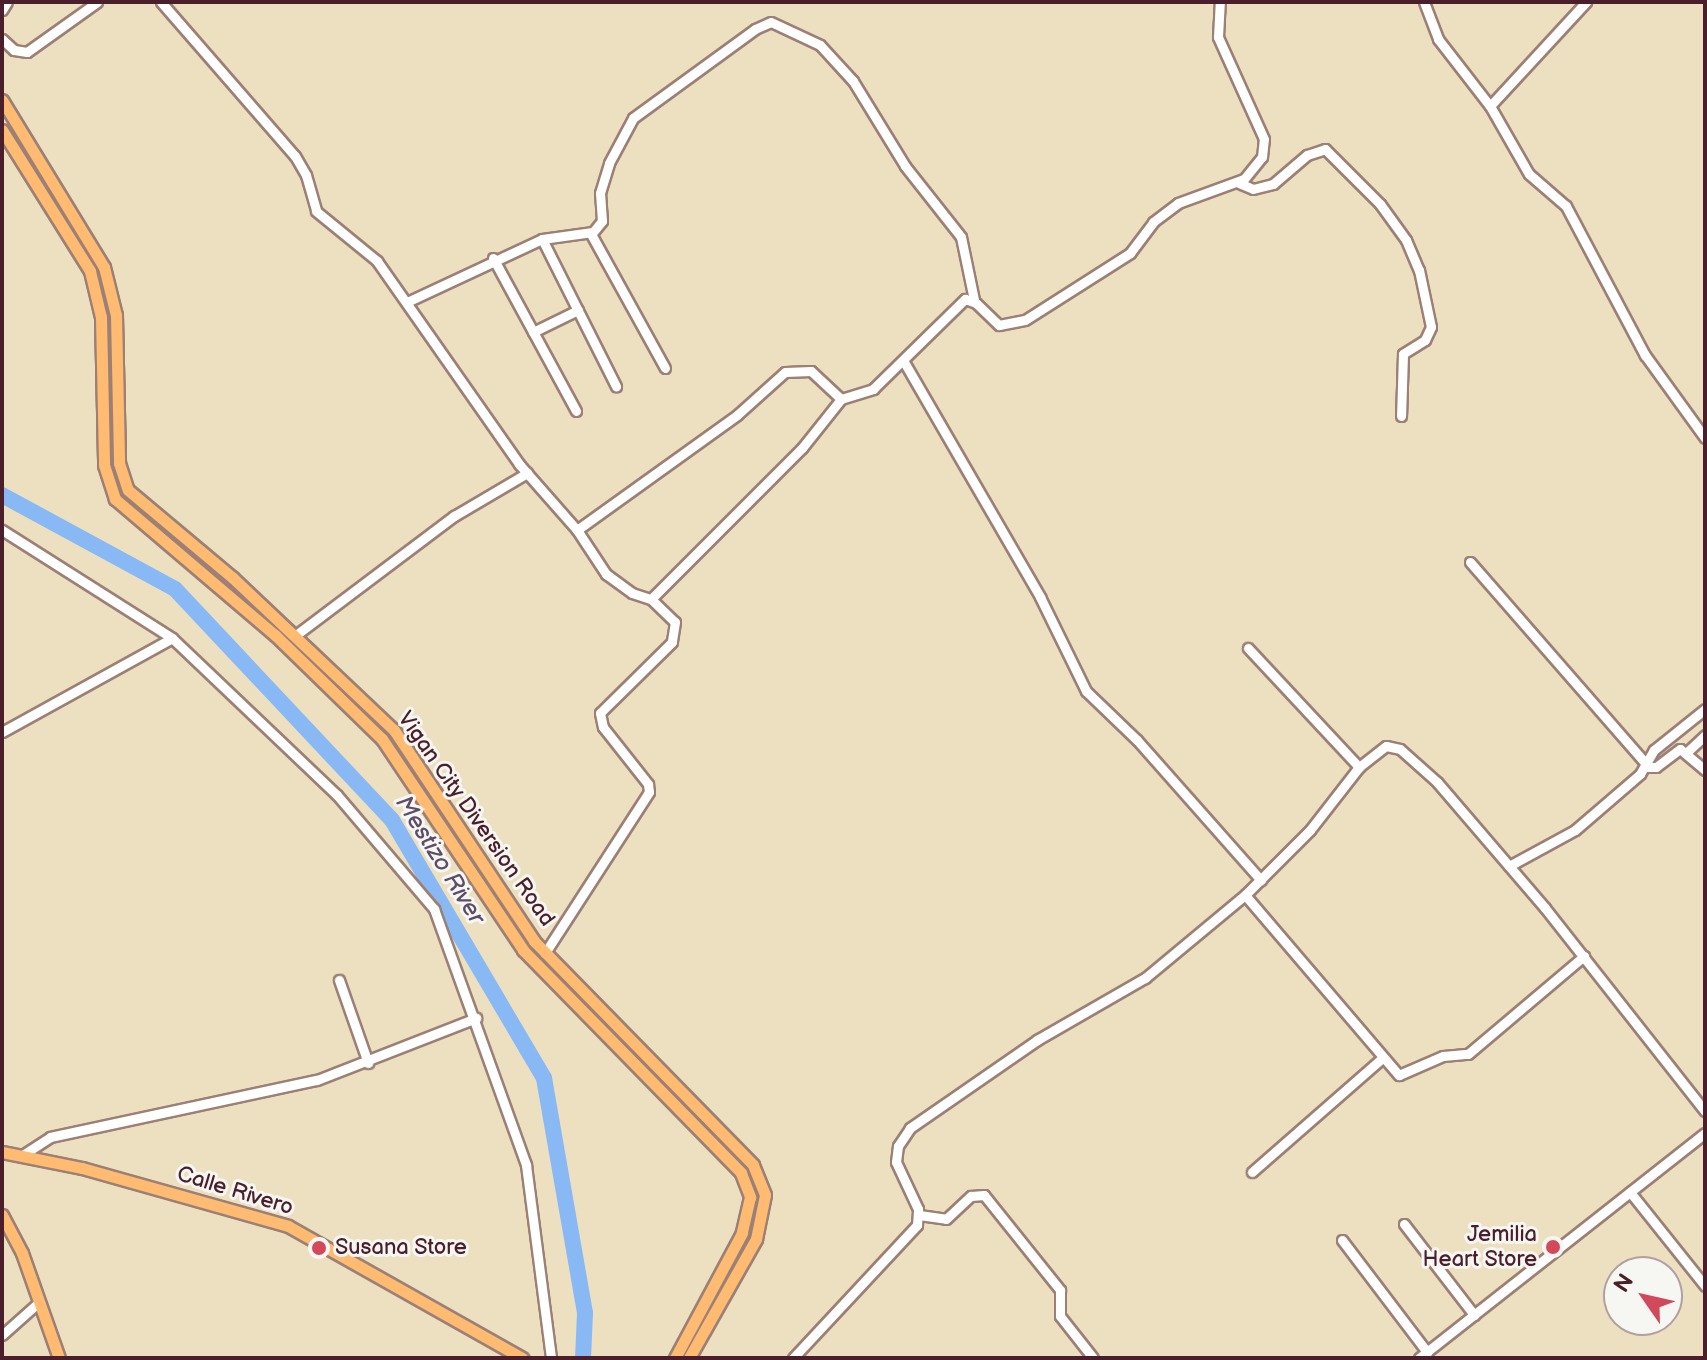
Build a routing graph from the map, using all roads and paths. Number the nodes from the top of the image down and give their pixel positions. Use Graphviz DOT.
graph roads {
  1 [pos="7,2"];
  2 [pos="97,2"];
  3 [pos="161,2"];
  4 [pos="1220,2"];
  5 [pos="1424,2"];
  6 [pos="1586,2"];
  7 [pos="2,10"];
  8 [pos="2,39"];
  9 [pos="2,100"];
  10 [pos="1490,106"];
  11 [pos="2,130"];
  12 [pos="1239,183"];
  13 [pos="591,234"];
  14 [pos="542,239"];
  15 [pos="493,258"];
  16 [pos="974,300"];
  17 [pos="407,302"];
  18 [pos="578,310"];
  19 [pos="533,332"];
  20 [pos="904,362"];
  21 [pos="665,368"];
  22 [pos="616,386"];
  23 [pos="841,399"];
  24 [pos="576,411"];
  25 [pos="1401,416"];
  26 [pos="1705,438"];
  27 [pos="527,473"];
  28 [pos="2,530"];
  29 [pos="577,530"];
  30 [pos="1470,562"];
  31 [pos="651,599"];
  32 [pos="284,625"];
  33 [pos="275,635"];
  34 [pos="296,635"];
  35 [pos="172,638"];
  36 [pos="1248,648"];
  37 [pos="1705,709"];
  38 [pos="2,732"];
  39 [pos="1705,735"];
  40 [pos="1687,752"];
  41 [pos="1646,763"];
  42 [pos="1359,767"];
  43 [pos="1705,770"];
  44 [pos="1509,866"];
  45 [pos="1261,880"];
  46 [pos="1245,895"];
  47 [pos="545,953"];
  48 [pos="1584,956"];
  49 [pos="339,980"];
  50 [pos="476,1018"];
  51 [pos="1382,1058"];
  52 [pos="368,1063"];
  53 [pos="660,1068"];
  54 [pos="649,1079"];
  55 [pos="1705,1111"];
  56 [pos="1705,1133"];
  57 [pos="2,1152"];
  58 [pos="21,1156"];
  59 [pos="1252,1172"];
  60 [pos="1630,1192"];
  61 [pos="2,1215"];
  62 [pos="919,1215"];
  63 [pos="1404,1224"];
  64 [pos="1342,1240"];
  65 [pos="1705,1286"];
  66 [pos="39,1302"];
  67 [pos="1474,1315"];
  68 [pos="2,1335"];
  69 [pos="1423,1355"];
  70 [pos="59,1358"];
  71 [pos="522,1358"];
  72 [pos="551,1358"];
  73 [pos="675,1358"];
  74 [pos="689,1358"];
  75 [pos="793,1358"];
  76 [pos="1093,1358"];
  1 -- 7 [label="street"];
  2 -- 8 [label="street"];
  3 -- 17 [label="street"];
  4 -- 12 [label="street"];
  5 -- 10 [label="street"];
  6 -- 10 [label="street"];
  9 -- 32 [label="main road, Vigan City Diversion Road"];
  10 -- 26 [label="street"];
  11 -- 33 [label="main road, Vigan City Diversion Road"];
  12 -- 16 [label="street"];
  12 -- 25 [label="street"];
  13 -- 14 [label="street"];
  13 -- 16 [label="street"];
  13 -- 21 [label="street"];
  14 -- 15 [label="street"];
  14 -- 18 [label="street"];
  15 -- 17 [label="street"];
  15 -- 19 [label="street"];
  16 -- 20 [label="street"];
  17 -- 27 [label="street"];
  18 -- 19 [label="street"];
  18 -- 22 [label="street"];
  19 -- 24 [label="street"];
  20 -- 23 [label="street"];
  20 -- 45 [label="street"];
  23 -- 29 [label="street"];
  23 -- 31 [label="street"];
  27 -- 29 [label="street"];
  27 -- 34 [label="street"];
  28 -- 35 [label="street"];
  29 -- 31 [label="street"];
  30 -- 41 [label="street"];
  31 -- 47 [label="street"];
  32 -- 33 [label="main road"];
  32 -- 34 [label="main road, Vigan City Diversion Road"];
  33 -- 54 [label="main road, Vigan City Diversion Road"];
  34 -- 47 [label="main road, Vigan City Diversion Road"];
  35 -- 38 [label="street"];
  35 -- 50 [label="street"];
  36 -- 42 [label="street"];
  37 -- 41 [label="street"];
  39 -- 40 [label="street"];
  40 -- 41 [label="street"];
  40 -- 43 [label="street"];
  41 -- 44 [label="street"];
  42 -- 44 [label="street"];
  42 -- 45 [label="street"];
  44 -- 48 [label="street"];
  45 -- 46 [label="street"];
  46 -- 51 [label="street"];
  46 -- 62 [label="street"];
  47 -- 53 [label="main road, Vigan City Diversion Road"];
  48 -- 51 [label="street"];
  48 -- 55 [label="street"];
  49 -- 52 [label="street"];
  50 -- 52 [label="street"];
  50 -- 72 [label="street"];
  51 -- 59 [label="street"];
  52 -- 58 [label="street"];
  53 -- 54 [label="main road"];
  53 -- 74 [label="main road, Vigan City Diversion Road"];
  54 -- 73 [label="main road, Vigan City Diversion Road"];
  56 -- 60 [label="street"];
  57 -- 58 [label="main road, Calle Rivero"];
  58 -- 71 [label="main road, Calle Rivero"];
  60 -- 65 [label="street"];
  60 -- 67 [label="street"];
  61 -- 66 [label="main road"];
  62 -- 75 [label="street"];
  62 -- 76 [label="street"];
  63 -- 67 [label="street"];
  64 -- 69 [label="street"];
  66 -- 68 [label="street"];
  66 -- 70 [label="main road"];
  67 -- 69 [label="street"];
}
